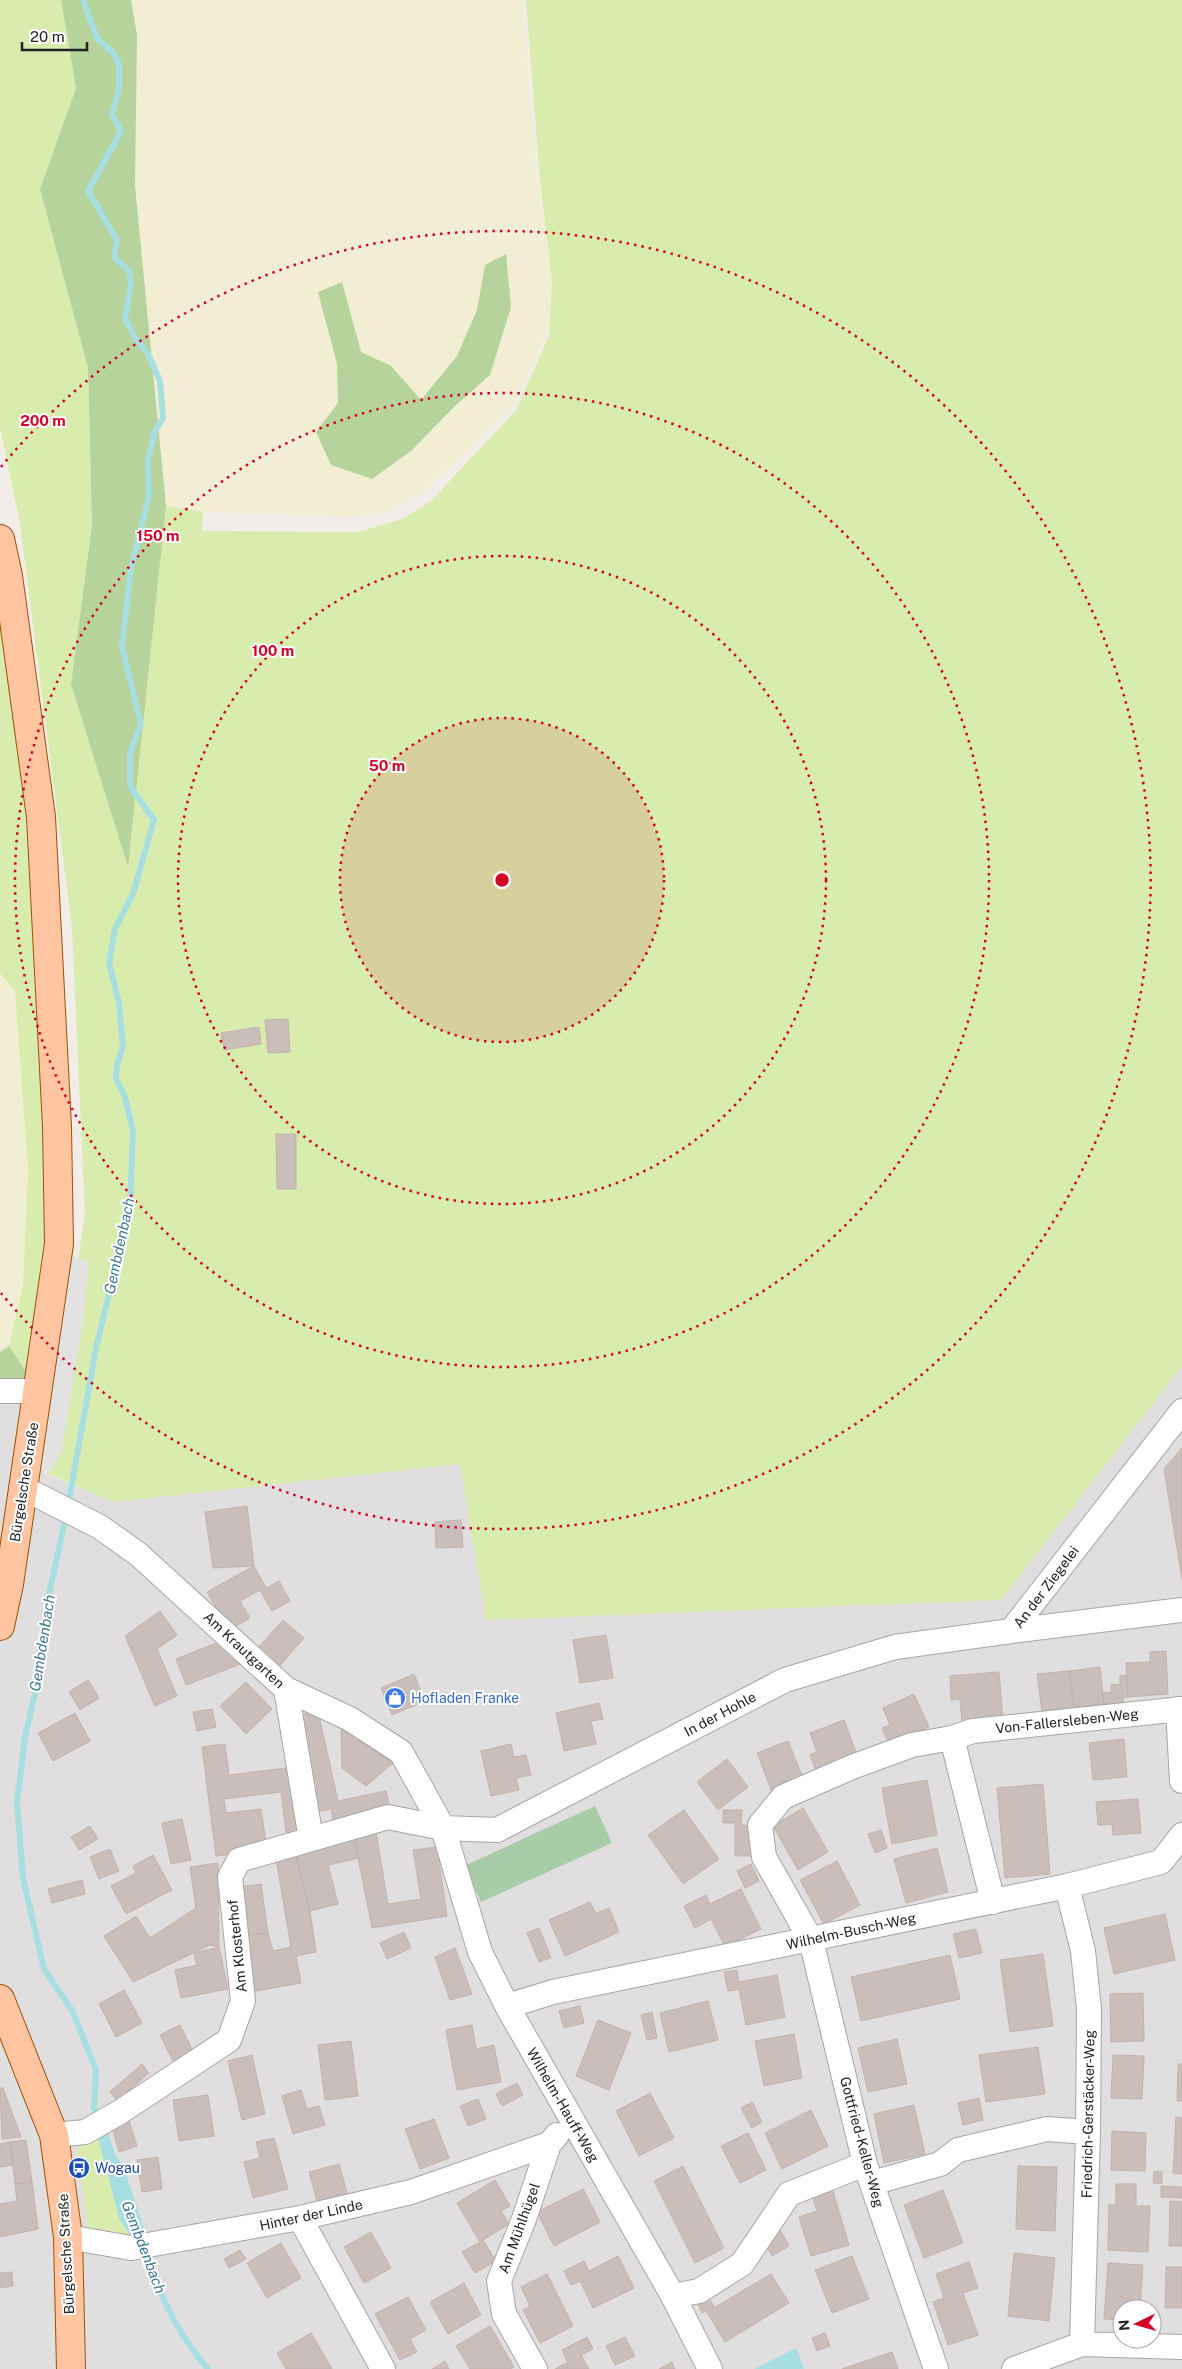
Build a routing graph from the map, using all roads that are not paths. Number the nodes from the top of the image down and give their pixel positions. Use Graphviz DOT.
graph roads {
  1 [pos="0,539"];
  2 [pos="0,1391"];
  3 [pos="37,1397"];
  4 [pos="1182,1411"];
  5 [pos="23,1488"];
  6 [pos="1182,1610"];
  7 [pos="0,1626"];
  8 [pos="1012,1631"];
  9 [pos="286,1689"];
  10 [pos="1180,1709"];
  11 [pos="952,1738"];
  12 [pos="1182,1781"];
  13 [pos="443,1828"];
  14 [pos="1182,1835"];
  15 [pos="311,1839"];
  16 [pos="1067,1886"];
  17 [pos="993,1902"];
  18 [pos="811,1940"];
  19 [pos="0,1999"];
  20 [pos="507,2006"];
  21 [pos="571,2119"];
  22 [pos="1088,2132"];
  23 [pos="54,2135"];
  24 [pos="548,2144"];
  25 [pos="869,2173"];
  26 [pos="300,2218"];
  27 [pos="68,2237"];
  28 [pos="673,2296"];
  29 [pos="1082,2344"];
  30 [pos="1182,2347"];
  31 [pos="71,2369"];
  32 [pos="384,2369"];
  33 [pos="535,2369"];
  34 [pos="710,2369"];
  35 [pos="936,2369"];
  36 [pos="1014,2369"];
  1 -- 3 [label="main road, Bürgelsche Straße"];
  2 -- 3 [label="street"];
  3 -- 5 [label="main road, Bürgelsche Straße"];
  4 -- 8 [label="street, An der Ziegelei"];
  5 -- 7 [label="main road, Bürgelsche Straße"];
  5 -- 9 [label="street, Am Krautgarten"];
  6 -- 8 [label="street, An der Ziegelei"];
  8 -- 13 [label="street, In der Hohle"];
  9 -- 13 [label="street, Am Krautgarten"];
  9 -- 15 [label="street"];
  10 -- 11 [label="street, Von-Fallersleben-Weg"];
  10 -- 12 [label="street"];
  11 -- 17 [label="street"];
  11 -- 18 [label="street, Von-Fallersleben-Weg"];
  13 -- 15 [label="street, Am Klosterhof"];
  13 -- 20 [label="street, Wilhelm-Hauff-Weg"];
  14 -- 16 [label="street, Wilhelm-Busch-Weg"];
  15 -- 23 [label="street, Am Klosterhof"];
  16 -- 17 [label="street, Wilhelm-Busch-Weg"];
  16 -- 22 [label="street, Friedrich-Gerstäcker-Weg"];
  17 -- 18 [label="street, Wilhelm-Busch-Weg"];
  18 -- 20 [label="street, Wilhelm-Busch-Weg"];
  18 -- 25 [label="street, Gottfried-Keller-Weg"];
  19 -- 23 [label="main road, Bürgelsche Straße"];
  20 -- 21 [label="street, Wilhelm-Hauff-Weg"];
  21 -- 24 [label="street, Am Mühlhügel"];
  21 -- 28 [label="street, Wilhelm-Hauff-Weg"];
  22 -- 25 [label="street"];
  22 -- 29 [label="street, Friedrich-Gerstäcker-Weg"];
  23 -- 27 [label="main road, Bürgelsche Straße"];
  24 -- 26 [label="street, Hinter der Linde"];
  24 -- 33 [label="street, Am Mühlhügel"];
  25 -- 28 [label="street"];
  25 -- 35 [label="street, Gottfried-Keller-Weg"];
  26 -- 27 [label="street, Hinter der Linde"];
  26 -- 32 [label="street"];
  27 -- 31 [label="main road, Bürgelsche Straße"];
  28 -- 34 [label="street, Wilhelm-Hauff-Weg"];
  29 -- 30 [label="street"];
  29 -- 36 [label="street"];
}
